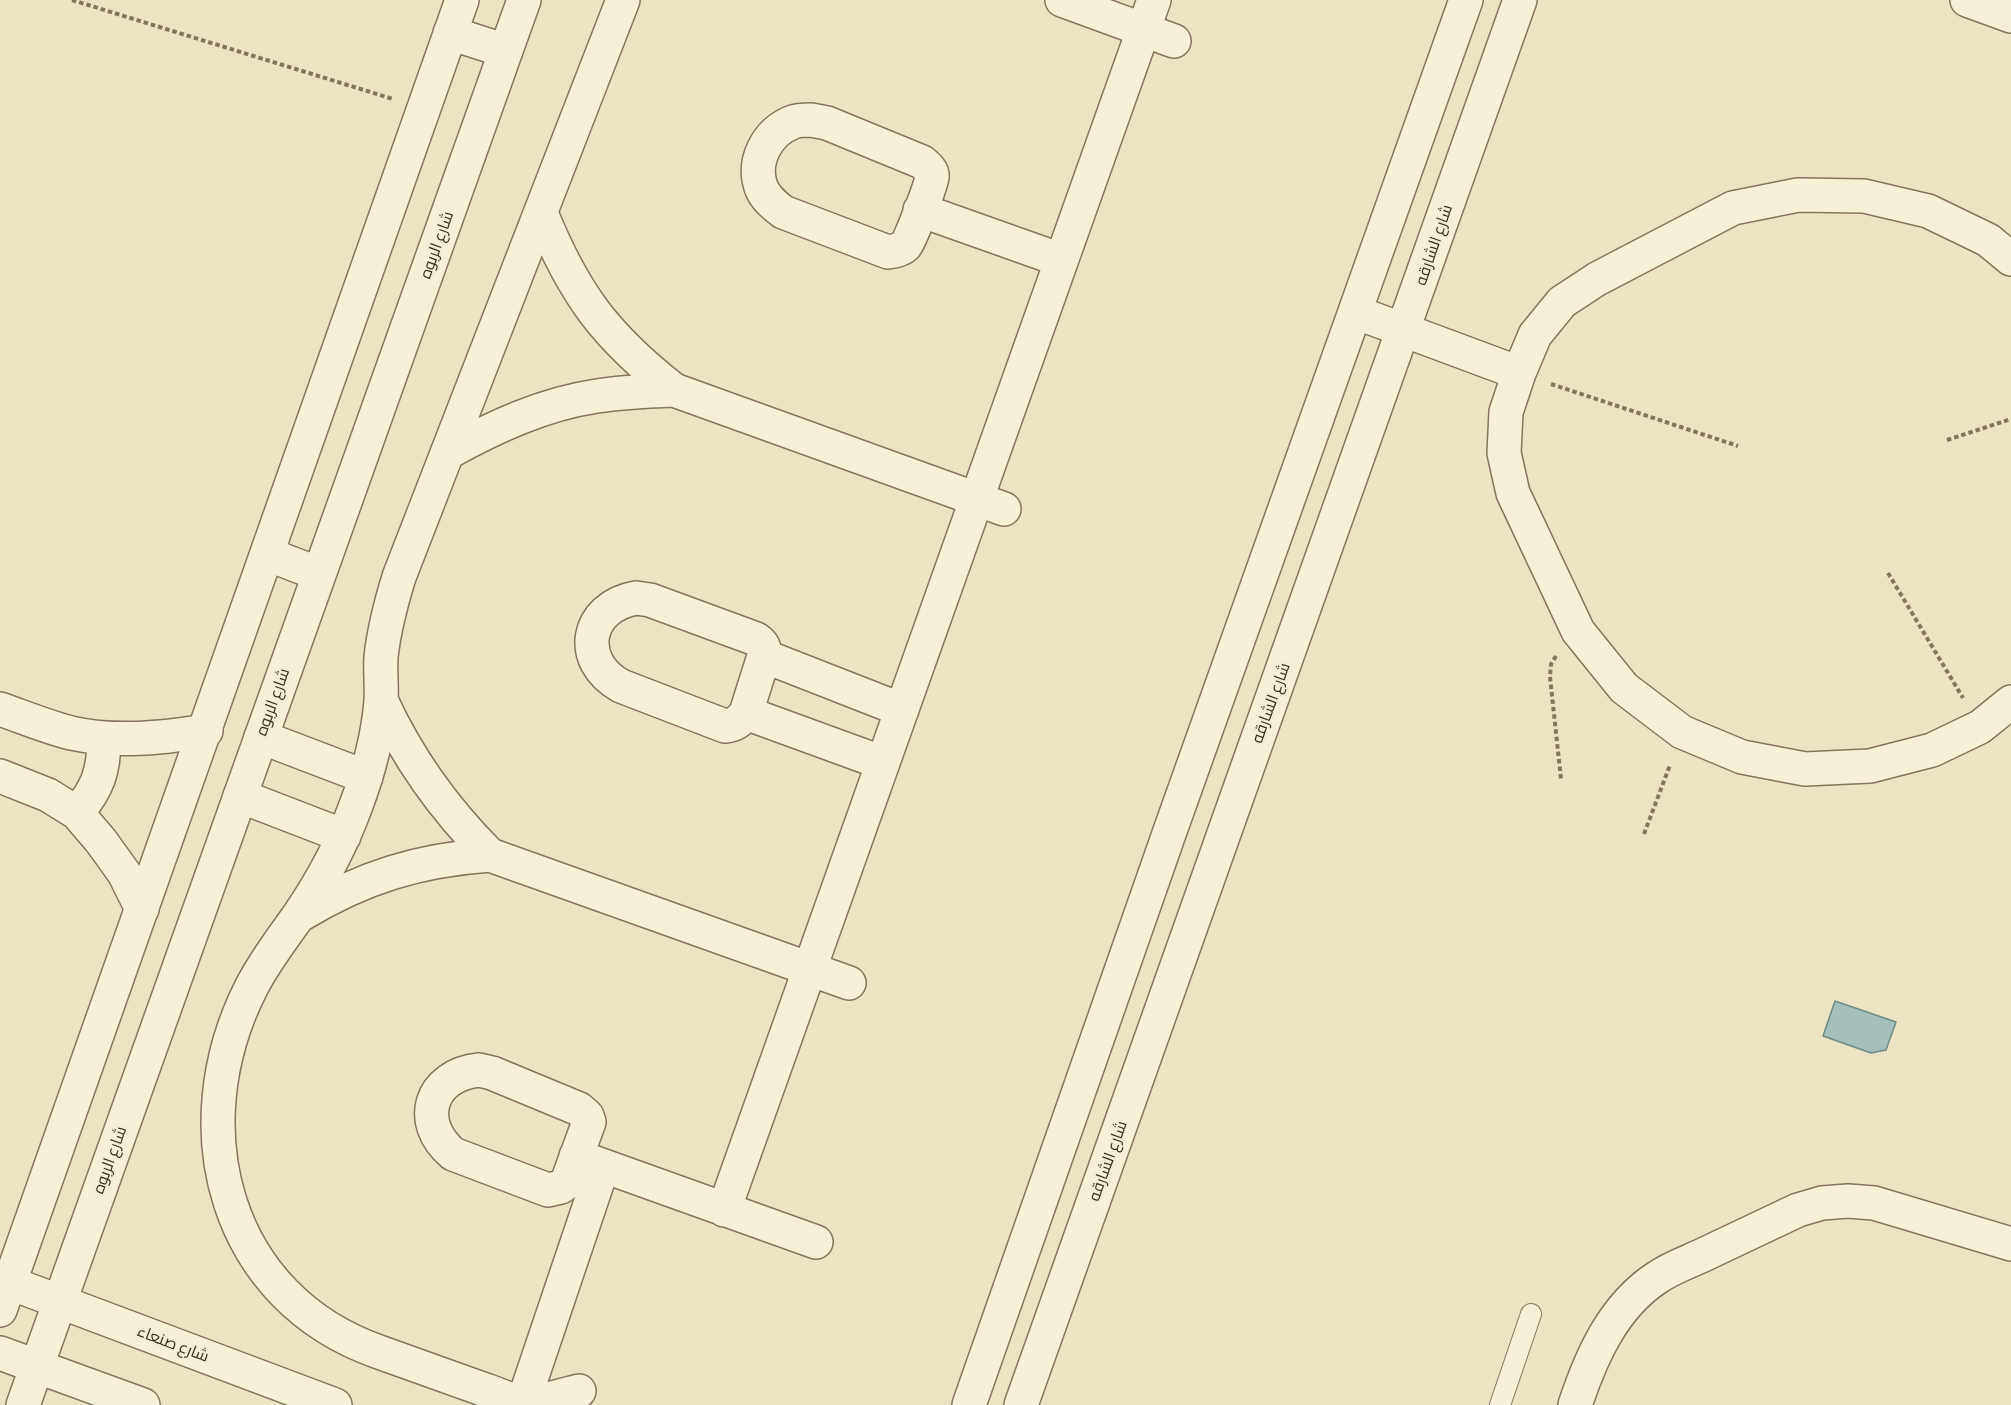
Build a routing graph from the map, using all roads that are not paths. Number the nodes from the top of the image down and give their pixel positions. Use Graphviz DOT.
graph roads {
  1 [pos="462,0"];
  2 [pos="524,0"];
  3 [pos="623,0"];
  4 [pos="1062,0"];
  5 [pos="1466,0"];
  6 [pos="1520,0"];
  7 [pos="1967,0"];
  8 [pos="1149,15"];
  9 [pos="2011,16"];
  10 [pos="450,33"];
  11 [pos="1174,41"];
  12 [pos="506,51"];
  13 [pos="920,210"];
  14 [pos="541,213"];
  15 [pos="2011,259"];
  16 [pos="1061,260"];
  17 [pos="1355,312"];
  18 [pos="1403,330"];
  19 [pos="1519,373"];
  20 [pos="674,390"];
  21 [pos="447,453"];
  22 [pos="990,504"];
  23 [pos="267,554"];
  24 [pos="319,574"];
  25 [pos="764,656"];
  26 [pos="381,700"];
  27 [pos="2011,702"];
  28 [pos="0,709"];
  29 [pos="902,710"];
  30 [pos="746,713"];
  31 [pos="206,731"];
  32 [pos="104,738"];
  33 [pos="261,738"];
  34 [pos="883,763"];
  35 [pos="0,777"];
  36 [pos="366,777"];
  37 [pos="240,796"];
  38 [pos="77,813"];
  39 [pos="1170,831"];
  40 [pos="344,836"];
  41 [pos="1219,849"];
  42 [pos="490,855"];
  43 [pos="142,909"];
  44 [pos="297,918"];
  45 [pos="809,970"];
  46 [pos="849,983"];
  47 [pos="590,1161"];
  48 [pos="724,1210"];
  49 [pos="816,1242"];
  50 [pos="2011,1244"];
  51 [pos="5,1297"];
  52 [pos="60,1301"];
  53 [pos="1531,1314"];
  54 [pos="0,1353"];
  55 [pos="37,1366"];
  56 [pos="579,1391"];
  57 [pos="523,1403"];
  58 [pos="23,1405"];
  59 [pos="143,1405"];
  60 [pos="335,1405"];
  61 [pos="969,1405"];
  62 [pos="1021,1405"];
  63 [pos="1500,1405"];
  64 [pos="1575,1405"];
  1 -- 10 [label="street"];
  2 -- 12 [label="street, شارع الربوه"];
  3 -- 14 [label="street"];
  4 -- 8 [label="street"];
  5 -- 17 [label="street"];
  6 -- 18 [label="street, شارع الشارقه"];
  7 -- 9 [label="street"];
  8 -- 11 [label="street"];
  8 -- 16 [label="street"];
  10 -- 12 [label="street"];
  10 -- 23 [label="street"];
  12 -- 24 [label="street, شارع الربوه"];
  13 -- 13 [label="street"];
  13 -- 16 [label="street"];
  14 -- 20 [label="street"];
  14 -- 21 [label="street"];
  15 -- 19 [label="street"];
  16 -- 22 [label="street"];
  17 -- 18 [label="street"];
  17 -- 39 [label="street"];
  18 -- 19 [label="street"];
  18 -- 41 [label="street, شارع الشارقه"];
  19 -- 27 [label="street"];
  20 -- 21 [label="street"];
  20 -- 22 [label="street"];
  21 -- 26 [label="street"];
  22 -- 29 [label="street"];
  23 -- 24 [label="street"];
  23 -- 31 [label="street"];
  24 -- 33 [label="street, شارع الربوه"];
  25 -- 29 [label="street"];
  25 -- 30 [label="street"];
  25 -- 30 [label="street"];
  26 -- 36 [label="street"];
  26 -- 42 [label="street"];
  28 -- 32 [label="street"];
  29 -- 34 [label="street"];
  30 -- 34 [label="street"];
  31 -- 32 [label="street"];
  31 -- 43 [label="street"];
  32 -- 38 [label="street"];
  33 -- 36 [label="street"];
  33 -- 37 [label="street, شارع الربوه"];
  34 -- 45 [label="street"];
  35 -- 38 [label="street"];
  36 -- 40 [label="street"];
  37 -- 40 [label="street"];
  37 -- 52 [label="street, شارع الربوه"];
  38 -- 43 [label="street"];
  39 -- 41 [label="street"];
  39 -- 61 [label="street"];
  40 -- 44 [label="street"];
  41 -- 62 [label="street, شارع الشارقه"];
  42 -- 44 [label="street"];
  42 -- 45 [label="street"];
  43 -- 51 [label="street"];
  44 -- 57 [label="street"];
  45 -- 46 [label="street"];
  45 -- 48 [label="street"];
  47 -- 47 [label="street"];
  47 -- 48 [label="street"];
  47 -- 57 [label="street"];
  48 -- 49 [label="street"];
  50 -- 64 [label="street"];
  51 -- 52 [label="street, شارع صنعاء"];
  52 -- 55 [label="street, شارع الربوه"];
  52 -- 60 [label="street, شارع صنعاء"];
  53 -- 63 [label="lane"];
  54 -- 55 [label="street"];
  55 -- 58 [label="street, شارع الربوه"];
  55 -- 59 [label="street"];
  56 -- 57 [label="street"];
}
